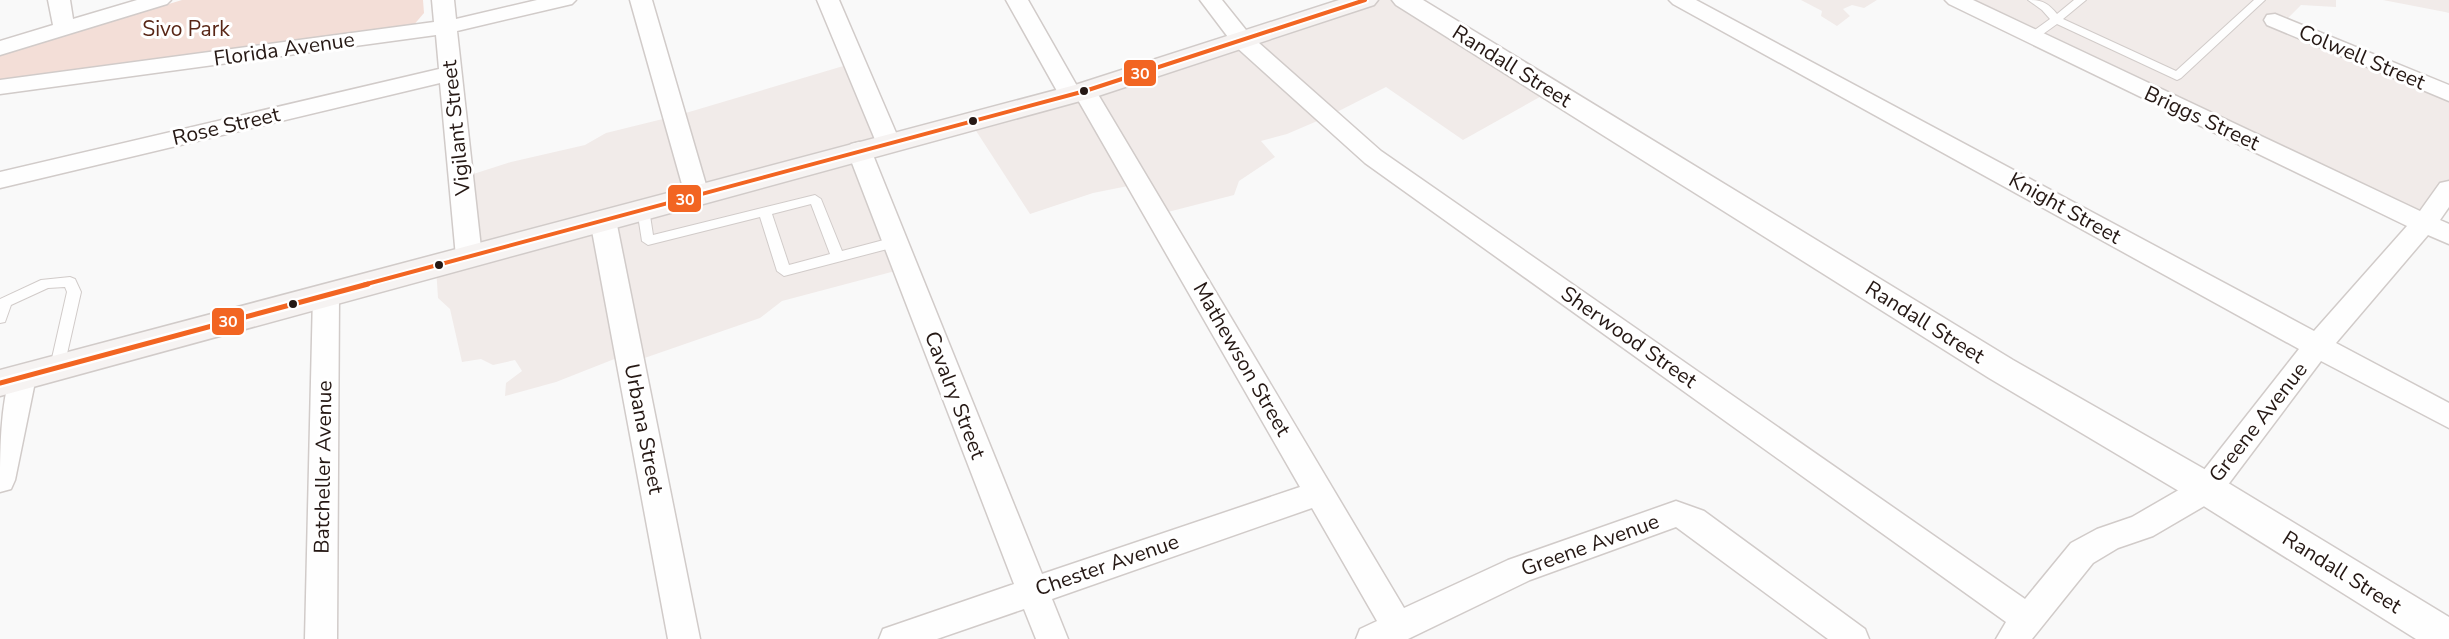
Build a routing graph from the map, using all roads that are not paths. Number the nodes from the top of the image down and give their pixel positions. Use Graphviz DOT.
graph roads {
  1 [pos="59,0"];
  2 [pos="160,0"];
  3 [pos="443,0"];
  4 [pos="566,0"];
  5 [pos="641,0"];
  6 [pos="828,0"];
  7 [pos="1017,0"];
  8 [pos="1211,0"];
  9 [pos="1365,0"];
  10 [pos="1405,0"];
  11 [pos="1680,0"];
  12 [pos="1956,0"];
  13 [pos="2033,0"];
  14 [pos="2082,0"];
  15 [pos="2260,0"];
  16 [pos="2262,15"];
  17 [pos="2056,20"];
  18 [pos="445,27"];
  19 [pos="64,29"];
  20 [pos="2032,37"];
  21 [pos="1242,40"];
  22 [pos="0,48"];
  23 [pos="452,74"];
  24 [pos="0,87"];
  25 [pos="1077,93"];
  26 [pos="2449,94"];
  27 [pos="888,142"];
  28 [pos="859,150"];
  29 [pos="0,180"];
  30 [pos="2449,189"];
  31 [pos="697,195"];
  32 [pos="643,209"];
  33 [pos="765,213"];
  34 [pos="603,220"];
  35 [pos="2437,229"];
  36 [pos="895,242"];
  37 [pos="469,257"];
  38 [pos="838,257"];
  39 [pos="326,295"];
  40 [pos="0,318"];
  41 [pos="2317,346"];
  42 [pos="57,367"];
  43 [pos="11,380"];
  44 [pos="2449,417"];
  45 [pos="0,480"];
  46 [pos="2207,489"];
  47 [pos="1319,493"];
  48 [pos="1032,591"];
  49 [pos="2020,629"];
  50 [pos="1385,634"];
  51 [pos="2449,638"];
  52 [pos="321,639"];
  53 [pos="684,639"];
  54 [pos="895,639"];
  55 [pos="1052,639"];
  56 [pos="1853,639"];
  1 -- 19 [label="street"];
  2 -- 19 [label="street"];
  3 -- 18 [label="street, Vigilant Street"];
  4 -- 18 [label="street, Florida Avenue"];
  5 -- 31 [label="street"];
  6 -- 27 [label="street"];
  7 -- 25 [label="street, Mathewson Street"];
  8 -- 21 [label="street, Sherwood Street"];
  9 -- 21 [label="main road"];
  10 -- 46 [label="street, Randall Street"];
  11 -- 41 [label="street, Knight Street"];
  12 -- 20 [label="street, Briggs Street"];
  13 -- 17 [label="lane"];
  14 -- 17 [label="lane"];
  15 -- 16 [label="lane"];
  16 -- 17 [label="lane"];
  16 -- 26 [label="street, Colwell Street"];
  17 -- 20 [label="lane"];
  18 -- 23 [label="street, Vigilant Street"];
  18 -- 24 [label="street, Florida Avenue"];
  19 -- 22 [label="street"];
  20 -- 35 [label="street, Briggs Street"];
  21 -- 25 [label="main road"];
  21 -- 49 [label="street, Sherwood Street"];
  23 -- 29 [label="street, Rose Street"];
  23 -- 37 [label="street, Vigilant Street"];
  25 -- 27 [label="main road"];
  25 -- 47 [label="street, Mathewson Street"];
  27 -- 28 [label="main road"];
  28 -- 31 [label="main road"];
  28 -- 36 [label="street, Cavalry Street"];
  30 -- 35 [label="street, Greene Avenue"];
  31 -- 32 [label="main road"];
  32 -- 33 [label="lane"];
  32 -- 34 [label="main road"];
  33 -- 38 [label="lane"];
  33 -- 38 [label="lane"];
  34 -- 37 [label="main road"];
  34 -- 53 [label="street, Urbana Street"];
  35 -- 41 [label="street, Greene Avenue"];
  36 -- 38 [label="lane"];
  36 -- 48 [label="street, Cavalry Street"];
  37 -- 39 [label="main road"];
  39 -- 42 [label="main road"];
  39 -- 52 [label="street, Batcheller Avenue"];
  40 -- 42 [label="lane"];
  41 -- 44 [label="street, Knight Street"];
  41 -- 46 [label="street, Greene Avenue"];
  42 -- 43 [label="main road"];
  43 -- 45 [label="street"];
  46 -- 49 [label="street, Greene Avenue"];
  46 -- 51 [label="street, Randall Street"];
  47 -- 48 [label="street, Chester Avenue"];
  47 -- 50 [label="street, Mathewson Street"];
  48 -- 54 [label="street, Chester Avenue"];
  48 -- 55 [label="street, Cavalry Street"];
  50 -- 56 [label="street, Greene Avenue"];
}
